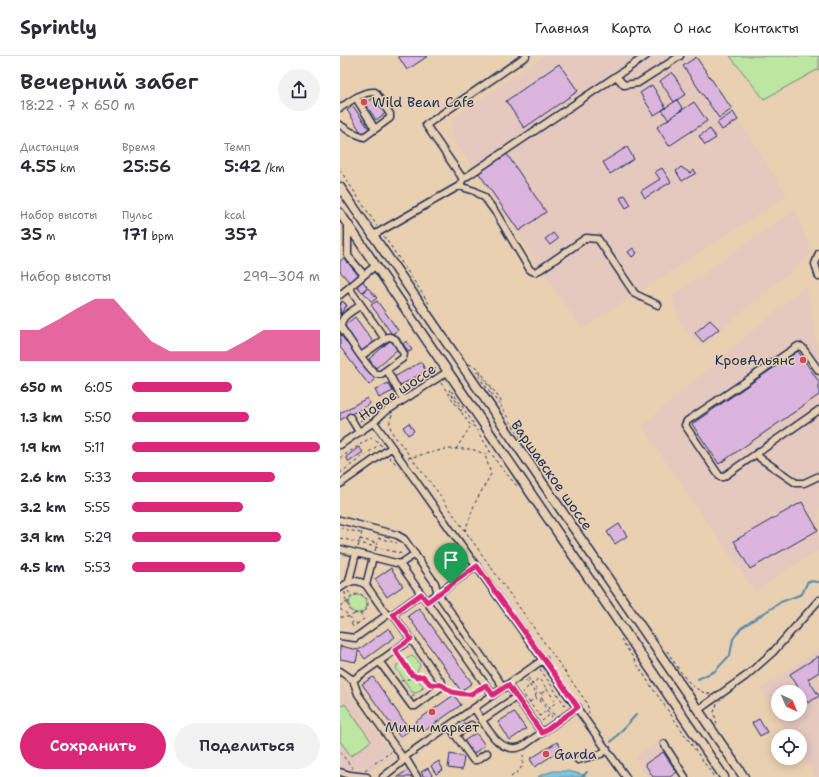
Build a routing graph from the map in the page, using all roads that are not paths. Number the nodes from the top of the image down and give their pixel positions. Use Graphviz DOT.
graph roads {
  1 [pos="526,56"];
  2 [pos="646,56"];
  3 [pos="680,56"];
  4 [pos="616,76"];
  5 [pos="356,98"];
  6 [pos="340,108"];
  7 [pos="340,125"];
  8 [pos="375,129"];
  9 [pos="463,179"];
  10 [pos="459,186"];
  11 [pos="340,187"];
  12 [pos="340,213"];
  13 [pos="348,226"];
  14 [pos="372,236"];
  15 [pos="819,253"];
  16 [pos="376,266"];
  17 [pos="364,276"];
  18 [pos="819,277"];
  19 [pos="348,288"];
  20 [pos="340,295"];
  21 [pos="361,305"];
  22 [pos="658,305"];
  23 [pos="385,339"];
  24 [pos="362,356"];
  25 [pos="387,370"];
  26 [pos="819,371"];
  27 [pos="447,372"];
  28 [pos="403,400"];
  29 [pos="819,410"];
  30 [pos="350,418"];
  31 [pos="374,422"];
  32 [pos="359,432"];
  33 [pos="340,444"];
  34 [pos="392,447"];
  35 [pos="757,454"];
  36 [pos="819,476"];
  37 [pos="340,484"];
  38 [pos="340,520"];
  39 [pos="340,549"];
  40 [pos="356,553"];
  41 [pos="414,555"];
  42 [pos="373,558"];
  43 [pos="400,564"];
  44 [pos="477,566"];
  45 [pos="366,585"];
  46 [pos="345,586"];
  47 [pos="421,594"];
  48 [pos="438,594"];
  49 [pos="819,600"];
  50 [pos="427,602"];
  51 [pos="390,614"];
  52 [pos="340,636"];
  53 [pos="411,639"];
  54 [pos="544,659"];
  55 [pos="379,661"];
  56 [pos="340,671"];
  57 [pos="353,680"];
  58 [pos="506,686"];
  59 [pos="493,695"];
  60 [pos="516,697"];
  61 [pos="578,707"];
  62 [pos="474,708"];
  63 [pos="698,710"];
  64 [pos="482,720"];
  65 [pos="471,725"];
  66 [pos="449,726"];
  67 [pos="542,733"];
  68 [pos="455,735"];
  69 [pos="664,744"];
  70 [pos="607,750"];
  71 [pos="487,753"];
  72 [pos="404,758"];
  73 [pos="578,760"];
  74 [pos="340,772"];
  75 [pos="367,777"];
  76 [pos="383,777"];
  77 [pos="417,777"];
  78 [pos="626,777"];
  79 [pos="685,777"];
  80 [pos="724,777"];
  81 [pos="744,777"];
  1 -- 9 [label="street"];
  2 -- 4 [label="street"];
  3 -- 4 [label="street"];
  4 -- 9 [label="street"];
  5 -- 6 [label="street"];
  5 -- 8 [label="street"];
  5 -- 8 [label="street"];
  7 -- 8 [label="street"];
  9 -- 10 [label="street"];
  10 -- 14 [label="street"];
  10 -- 22 [label="street"];
  11 -- 14 [label="main road, Варшавское шоссе"];
  12 -- 13 [label="main road, Варшавское шоссе"];
  13 -- 16 [label="main road, Варшавское шоссе"];
  13 -- 17 [label="street"];
  14 -- 63 [label="main road, Варшавское шоссе"];
  15 -- 18 [label="street"];
  16 -- 17 [label="street"];
  16 -- 27 [label="main road, Варшавское шоссе"];
  17 -- 19 [label="street"];
  19 -- 20 [label="street"];
  19 -- 21 [label="street"];
  21 -- 23 [label="street"];
  21 -- 24 [label="street"];
  23 -- 24 [label="street"];
  23 -- 25 [label="street"];
  24 -- 25 [label="street"];
  25 -- 28 [label="street"];
  26 -- 35 [label="street"];
  27 -- 28 [label="street, Новое шоссе"];
  27 -- 80 [label="main road, Варшавское шоссе"];
  28 -- 31 [label="street, Новое шоссе"];
  29 -- 35 [label="street"];
  30 -- 32 [label="street"];
  31 -- 32 [label="street, Новое шоссе"];
  31 -- 34 [label="street"];
  32 -- 33 [label="street, Новое шоссе"];
  34 -- 37 [label="street"];
  34 -- 44 [label="street"];
  35 -- 36 [label="street"];
  38 -- 41 [label="street"];
  39 -- 40 [label="street"];
  40 -- 42 [label="street"];
  40 -- 46 [label="street"];
  41 -- 43 [label="street"];
  41 -- 48 [label="street"];
  42 -- 43 [label="street"];
  42 -- 45 [label="street"];
  43 -- 47 [label="street"];
  44 -- 48 [label="street"];
  44 -- 54 [label="street"];
  45 -- 46 [label="street"];
  45 -- 51 [label="street"];
  47 -- 50 [label="street"];
  47 -- 51 [label="street"];
  48 -- 50 [label="street"];
  48 -- 58 [label="street"];
  49 -- 63 [label="street"];
  50 -- 59 [label="street"];
  51 -- 52 [label="street"];
  51 -- 53 [label="street"];
  53 -- 55 [label="street"];
  53 -- 55 [label="street"];
  54 -- 58 [label="street"];
  54 -- 61 [label="street"];
  55 -- 57 [label="street"];
  56 -- 57 [label="street"];
  57 -- 72 [label="street"];
  58 -- 59 [label="street"];
  58 -- 60 [label="street"];
  59 -- 62 [label="street"];
  60 -- 64 [label="street"];
  60 -- 67 [label="street"];
  61 -- 67 [label="street"];
  61 -- 70 [label="street"];
  62 -- 64 [label="street"];
  62 -- 66 [label="street"];
  63 -- 81 [label="main road, Варшавское шоссе"];
  64 -- 67 [label="street"];
  65 -- 68 [label="street"];
  66 -- 68 [label="street"];
  66 -- 72 [label="street"];
  68 -- 71 [label="street"];
  69 -- 79 [label="street"];
  70 -- 73 [label="street"];
  70 -- 78 [label="street"];
  72 -- 76 [label="street"];
  72 -- 77 [label="street"];
  74 -- 75 [label="street"];
}
